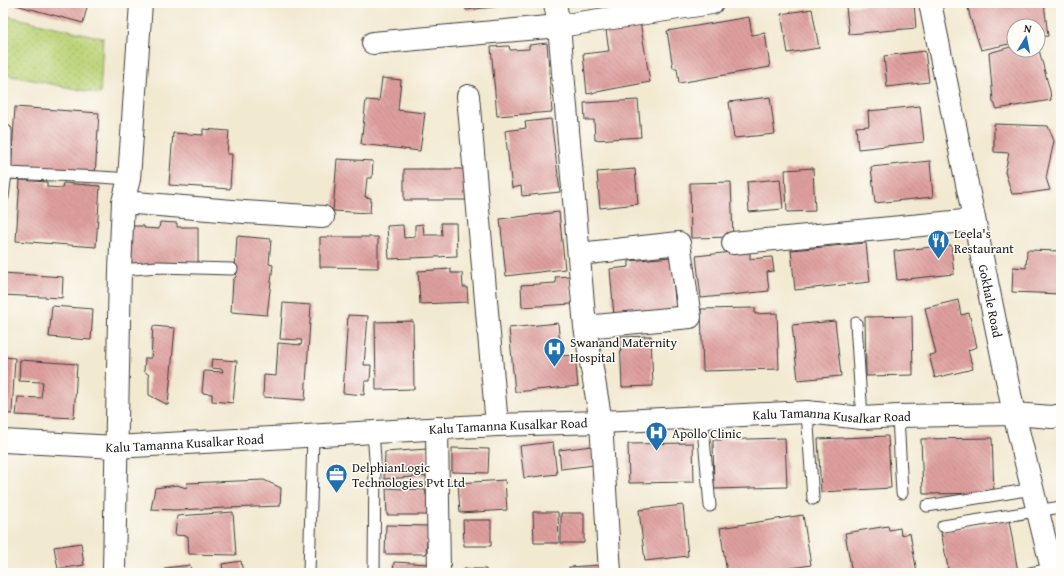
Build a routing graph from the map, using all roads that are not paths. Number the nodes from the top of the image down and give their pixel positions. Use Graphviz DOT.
graph roads {
  1 [pos="141,3"];
  2 [pos="555,3"];
  3 [pos="712,3"];
  4 [pos="930,3"];
  5 [pos="559,26"];
  6 [pos="373,43"];
  7 [pos="468,96"];
  8 [pos="3,130"];
  9 [pos="6,173"];
  10 [pos="129,179"];
  11 [pos="3,197"];
  12 [pos="123,202"];
  13 [pos="323,217"];
  14 [pos="974,220"];
  15 [pos="733,243"];
  16 [pos="579,254"];
  17 [pos="232,269"];
  18 [pos="120,270"];
  19 [pos="856,323"];
  20 [pos="585,327"];
  21 [pos="807,412"];
  22 [pos="1014,414"];
  23 [pos="702,416"];
  24 [pos="898,416"];
  25 [pos="862,418"];
  26 [pos="1058,418"];
  27 [pos="601,422"];
  28 [pos="497,425"];
  29 [pos="437,428"];
  30 [pos="373,432"];
  31 [pos="313,436"];
  32 [pos="3,441"];
  33 [pos="116,447"];
  34 [pos="1033,489"];
  35 [pos="902,493"];
  36 [pos="813,499"];
  37 [pos="710,506"];
  38 [pos="927,506"];
  39 [pos="1061,507"];
  40 [pos="1038,511"];
  41 [pos="943,526"];
  42 [pos="1052,571"];
  43 [pos="115,573"];
  44 [pos="309,573"];
  45 [pos="374,573"];
  46 [pos="439,573"];
  47 [pos="610,573"];
  48 [pos="1030,573"];
  1 -- 10 [label="street"];
  2 -- 5 [label="street"];
  3 -- 5 [label="street"];
  4 -- 14 [label="street, Gokhale Road"];
  5 -- 6 [label="street"];
  5 -- 16 [label="street"];
  7 -- 28 [label="street"];
  8 -- 9 [label="lane"];
  9 -- 10 [label="lane"];
  9 -- 11 [label="lane"];
  10 -- 12 [label="street"];
  12 -- 13 [label="street"];
  12 -- 18 [label="street"];
  14 -- 15 [label="street"];
  14 -- 22 [label="street, Gokhale Road"];
  16 -- 20 [label="street"];
  16 -- 20 [label="street"];
  17 -- 18 [label="lane"];
  18 -- 33 [label="street"];
  19 -- 25 [label="lane"];
  20 -- 27 [label="street"];
  21 -- 23 [label="street, Kalu Tamanna Kusalkar Road"];
  21 -- 25 [label="street, Kalu Tamanna Kusalkar Road"];
  21 -- 36 [label="lane"];
  22 -- 24 [label="street, Kalu Tamanna Kusalkar Road"];
  22 -- 26 [label="street, Kalu Tamanna Kusalkar Road"];
  22 -- 34 [label="street, Gokhale Road"];
  23 -- 27 [label="street, Kalu Tamanna Kusalkar Road"];
  23 -- 37 [label="lane"];
  24 -- 25 [label="street, Kalu Tamanna Kusalkar Road"];
  24 -- 35 [label="lane"];
  27 -- 28 [label="street, Kalu Tamanna Kusalkar Road"];
  27 -- 47 [label="street"];
  28 -- 29 [label="street, Kalu Tamanna Kusalkar Road"];
  29 -- 30 [label="street, Kalu Tamanna Kusalkar Road"];
  29 -- 46 [label="street"];
  30 -- 31 [label="street, Kalu Tamanna Kusalkar Road"];
  30 -- 45 [label="lane"];
  31 -- 33 [label="street, Kalu Tamanna Kusalkar Road"];
  31 -- 44 [label="lane"];
  32 -- 33 [label="street, Kalu Tamanna Kusalkar Road"];
  33 -- 43 [label="street"];
  34 -- 38 [label="lane"];
  34 -- 40 [label="street, Gokhale Road"];
  39 -- 40 [label="lane"];
  40 -- 41 [label="lane"];
  40 -- 42 [label="street, Gokhale Road"];
  42 -- 48 [label="lane"];
}
